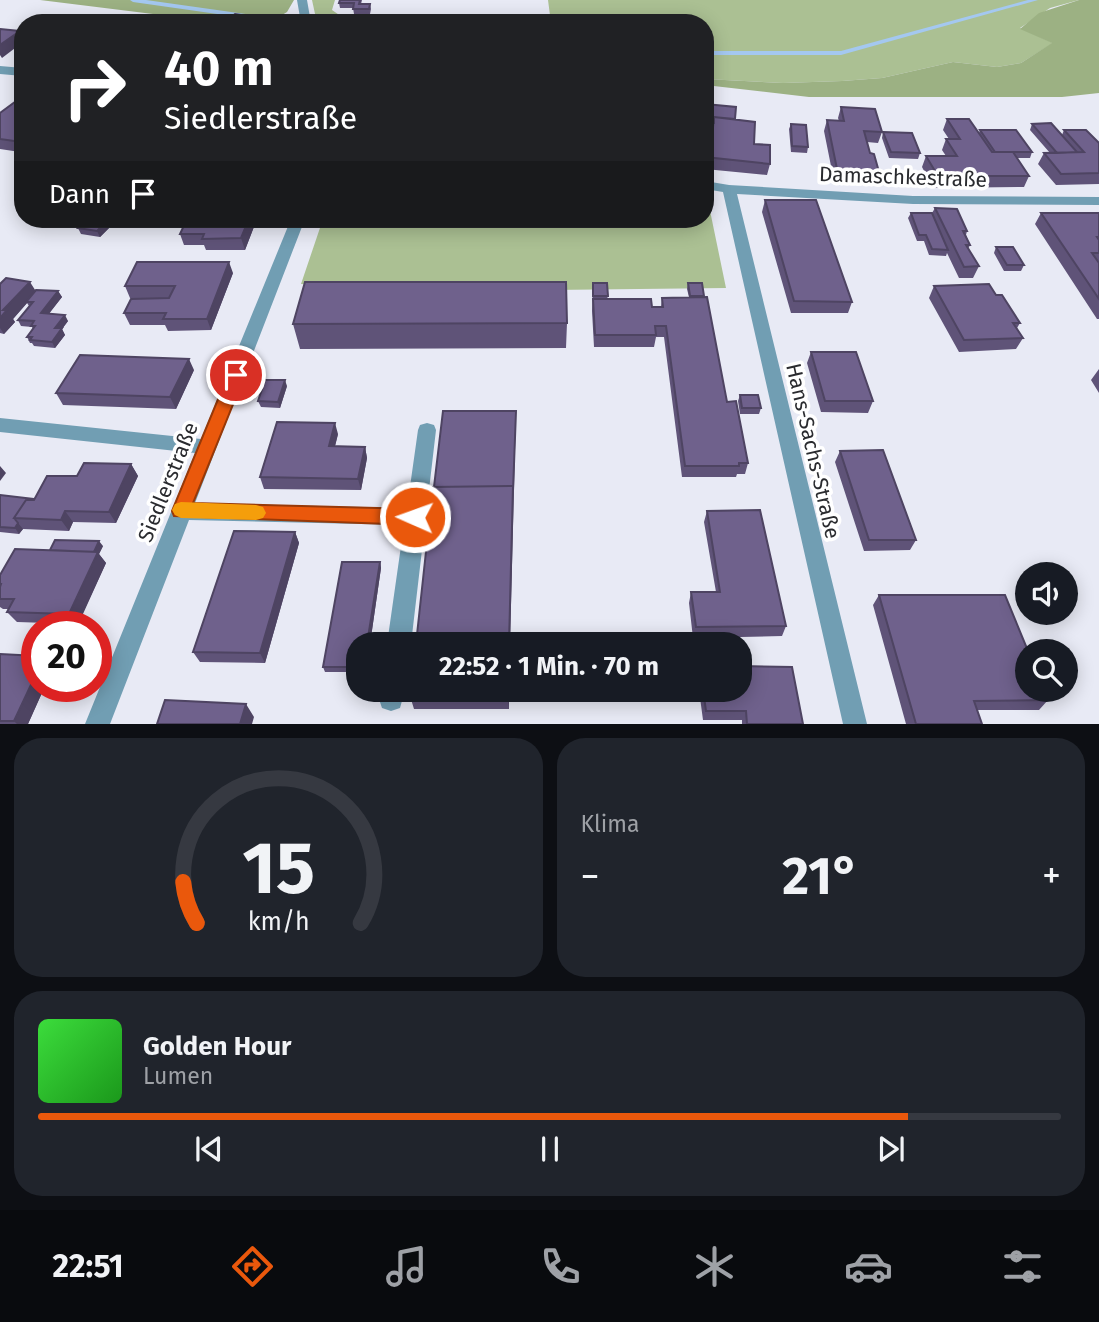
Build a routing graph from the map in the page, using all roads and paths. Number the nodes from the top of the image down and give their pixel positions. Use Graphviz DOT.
graph roads {
  1 [pos="714,187"];
  2 [pos="729,189"];
  3 [pos="1099,201"];
  4 [pos="294,228"];
  5 [pos="0,425"];
  6 [pos="427,430"];
  7 [pos="207,446"];
  8 [pos="181,511"];
  9 [pos="415,517"];
  10 [pos="401,632"];
  11 [pos="97,723"];
  12 [pos="855,723"];
  1 -- 2 [label="street, Damaschkestraße"];
  2 -- 3 [label="street, Damaschkestraße"];
  2 -- 12 [label="street, Hans-Sachs-Straße"];
  4 -- 7 [label="street, Siedlerstraße"];
  5 -- 7 [label="street"];
  6 -- 9 [label="street"];
  7 -- 8 [label="street, Siedlerstraße"];
  8 -- 9 [label="street"];
  8 -- 11 [label="street, Siedlerstraße"];
  9 -- 10 [label="street"];
}
